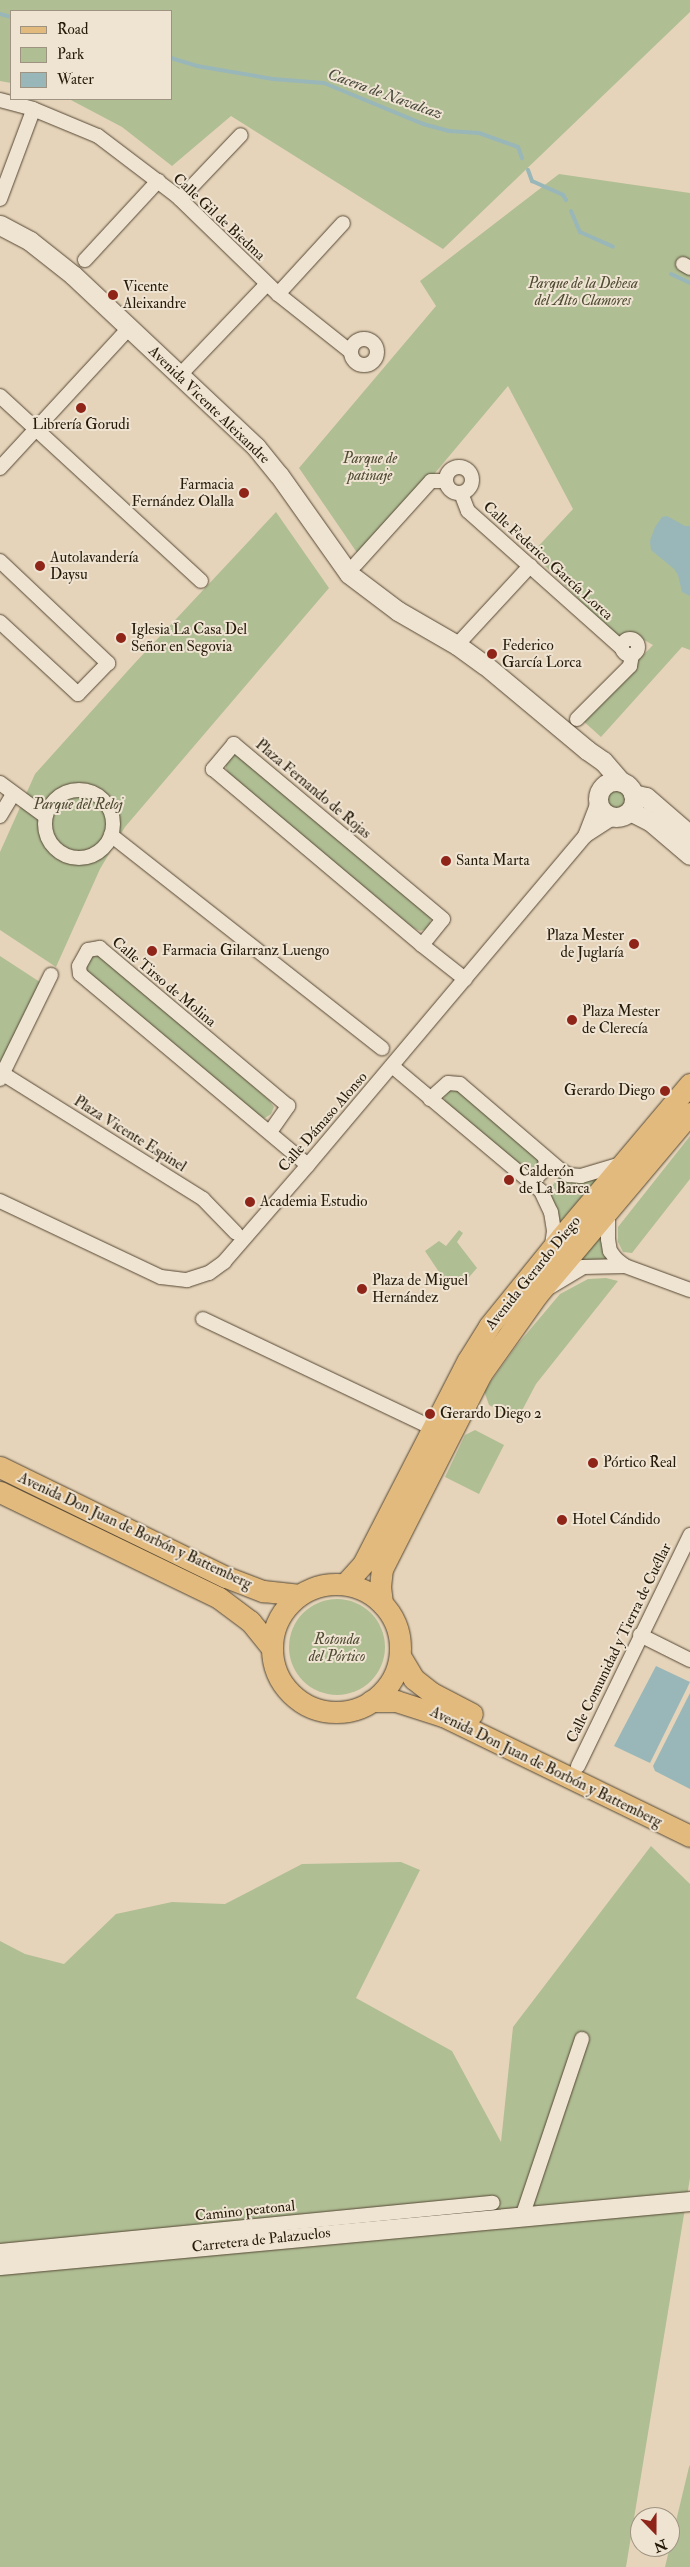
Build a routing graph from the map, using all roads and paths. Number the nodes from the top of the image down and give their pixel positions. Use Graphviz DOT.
graph roads {
  1 [pos="0,100"];
  2 [pos="31,116"];
  3 [pos="241,135"];
  4 [pos="158,181"];
  5 [pos="0,199"];
  6 [pos="180,199"];
  7 [pos="344,223"];
  8 [pos="0,225"];
  9 [pos="85,260"];
  10 [pos="267,284"];
  11 [pos="278,294"];
  12 [pos="129,328"];
  13 [pos="351,352"];
  14 [pos="180,375"];
  15 [pos="0,396"];
  16 [pos="37,428"];
  17 [pos="0,468"];
  18 [pos="446,481"];
  19 [pos="460,493"];
  20 [pos="0,561"];
  21 [pos="356,564"];
  22 [pos="530,566"];
  23 [pos="201,581"];
  24 [pos="0,622"];
  25 [pos="457,645"];
  26 [pos="577,720"];
  27 [pos="587,750"];
  28 [pos="0,783"];
  29 [pos="13,794"];
  30 [pos="599,796"];
  31 [pos="624,801"];
  32 [pos="0,816"];
  33 [pos="45,816"];
  34 [pos="690,835"];
  35 [pos="111,836"];
  36 [pos="585,836"];
  37 [pos="690,855"];
  38 [pos="422,945"];
  39 [pos="51,975"];
  40 [pos="465,979"];
  41 [pos="382,1048"];
  42 [pos="392,1066"];
  43 [pos="1,1075"];
  44 [pos="690,1084"];
  45 [pos="430,1099"];
  46 [pos="690,1114"];
  47 [pos="270,1132"];
  48 [pos="544,1156"];
  49 [pos="622,1164"];
  50 [pos="308,1165"];
  51 [pos="527,1179"];
  52 [pos="0,1201"];
  53 [pos="608,1210"];
  54 [pos="236,1233"];
  55 [pos="552,1247"];
  56 [pos="625,1266"];
  57 [pos="690,1290"];
  58 [pos="537,1295"];
  59 [pos="203,1319"];
  60 [pos="433,1428"];
  61 [pos="0,1468"];
  62 [pos="0,1492"];
  63 [pos="690,1535"];
  64 [pos="345,1584"];
  65 [pos="300,1595"];
  66 [pos="382,1603"];
  67 [pos="640,1635"];
  68 [pos="271,1647"];
  69 [pos="400,1656"];
  70 [pos="690,1660"];
  71 [pos="371,1702"];
  72 [pos="578,1766"];
  73 [pos="690,1821"];
  74 [pos="690,1836"];
  75 [pos="582,2039"];
  76 [pos="690,2201"];
  77 [pos="493,2202"];
  78 [pos="522,2217"];
  79 [pos="0,2251"];
  80 [pos="0,2265"];
  1 -- 4 [label="street, Calle Gil de Biedma"];
  2 -- 5 [label="street"];
  3 -- 6 [label="street"];
  4 -- 6 [label="street, Calle Gil de Biedma"];
  4 -- 9 [label="street"];
  6 -- 10 [label="street, Calle Gil de Biedma"];
  7 -- 11 [label="street"];
  8 -- 12 [label="street, Avenida Vicente Aleixandre"];
  10 -- 11 [label="street, Calle Gil de Biedma"];
  10 -- 14 [label="street"];
  11 -- 13 [label="street, Calle Gil de Biedma"];
  12 -- 14 [label="street, Avenida Vicente Aleixandre"];
  12 -- 16 [label="street"];
  14 -- 25 [label="street, Avenida Vicente Aleixandre"];
  15 -- 16 [label="street"];
  16 -- 17 [label="street"];
  16 -- 23 [label="street"];
  18 -- 19 [label="street"];
  18 -- 19 [label="street"];
  18 -- 21 [label="street"];
  19 -- 22 [label="street, Calle Federico García Lorca"];
  20 -- 24 [label="street"];
  22 -- 25 [label="street"];
  22 -- 26 [label="street, Calle Federico García Lorca"];
  25 -- 27 [label="street, Avenida Vicente Aleixandre"];
  27 -- 30 [label="street"];
  27 -- 31 [label="street, Avenida Vicente Aleixandre"];
  28 -- 29 [label="street"];
  29 -- 32 [label="street"];
  29 -- 33 [label="street"];
  30 -- 31 [label="street"];
  30 -- 31 [label="street"];
  30 -- 36 [label="street, Calle Dámaso Alonso"];
  31 -- 34 [label="street, Avenida Vicente Aleixandre"];
  31 -- 36 [label="street, Calle Dámaso Alonso"];
  31 -- 37 [label="street, Avenida Vicente Aleixandre"];
  33 -- 35 [label="street"];
  33 -- 35 [label="street"];
  35 -- 41 [label="street"];
  36 -- 40 [label="street, Calle Dámaso Alonso"];
  38 -- 38 [label="street, Plaza Fernando de Rojas"];
  38 -- 40 [label="street, Plaza Fernando de Rojas"];
  39 -- 43 [label="street"];
  40 -- 42 [label="street, Calle Dámaso Alonso"];
  42 -- 45 [label="street"];
  42 -- 50 [label="street, Calle Dámaso Alonso"];
  43 -- 54 [label="street, Plaza Vicente Espinel"];
  44 -- 49 [label="main road, Avenida Gerardo Diego"];
  45 -- 48 [label="street"];
  45 -- 51 [label="street"];
  46 -- 53 [label="main road, Avenida Gerardo Diego"];
  47 -- 47 [label="street, Calle Tirso de Molina"];
  47 -- 50 [label="street, Calle Tirso de Molina"];
  48 -- 49 [label="street"];
  48 -- 51 [label="street"];
  49 -- 55 [label="main road, Avenida Gerardo Diego"];
  50 -- 52 [label="street, Calle Dámaso Alonso"];
  51 -- 55 [label="street"];
  53 -- 56 [label="street"];
  53 -- 58 [label="main road, Avenida Gerardo Diego"];
  55 -- 60 [label="main road, Avenida Gerardo Diego"];
  56 -- 57 [label="street"];
  56 -- 58 [label="street"];
  58 -- 66 [label="main road, Avenida Gerardo Diego"];
  59 -- 60 [label="street"];
  60 -- 64 [label="main road, Avenida Gerardo Diego"];
  61 -- 65 [label="main road, Avenida Don Juan de Borbón y Battemberg"];
  62 -- 68 [label="main road, Avenida Don Juan de Borbón y Battemberg"];
  63 -- 67 [label="street, Calle Comunidad y Tierra de Cuéllar"];
  64 -- 65 [label="main road"];
  64 -- 66 [label="main road"];
  65 -- 68 [label="main road"];
  66 -- 69 [label="main road"];
  67 -- 70 [label="street"];
  67 -- 72 [label="street, Calle Comunidad y Tierra de Cuéllar"];
  68 -- 71 [label="main road"];
  69 -- 71 [label="main road"];
  69 -- 72 [label="main road, Avenida Don Juan de Borbón y Battemberg"];
  71 -- 74 [label="main road, Avenida Don Juan de Borbón y Battemberg"];
  72 -- 73 [label="main road, Avenida Don Juan de Borbón y Battemberg"];
  75 -- 78 [label="street"];
  76 -- 78 [label="street, Carretera de Palazuelos"];
  77 -- 79 [label="street, Camino peatonal"];
  78 -- 80 [label="street, Carretera de Palazuelos"];
}
